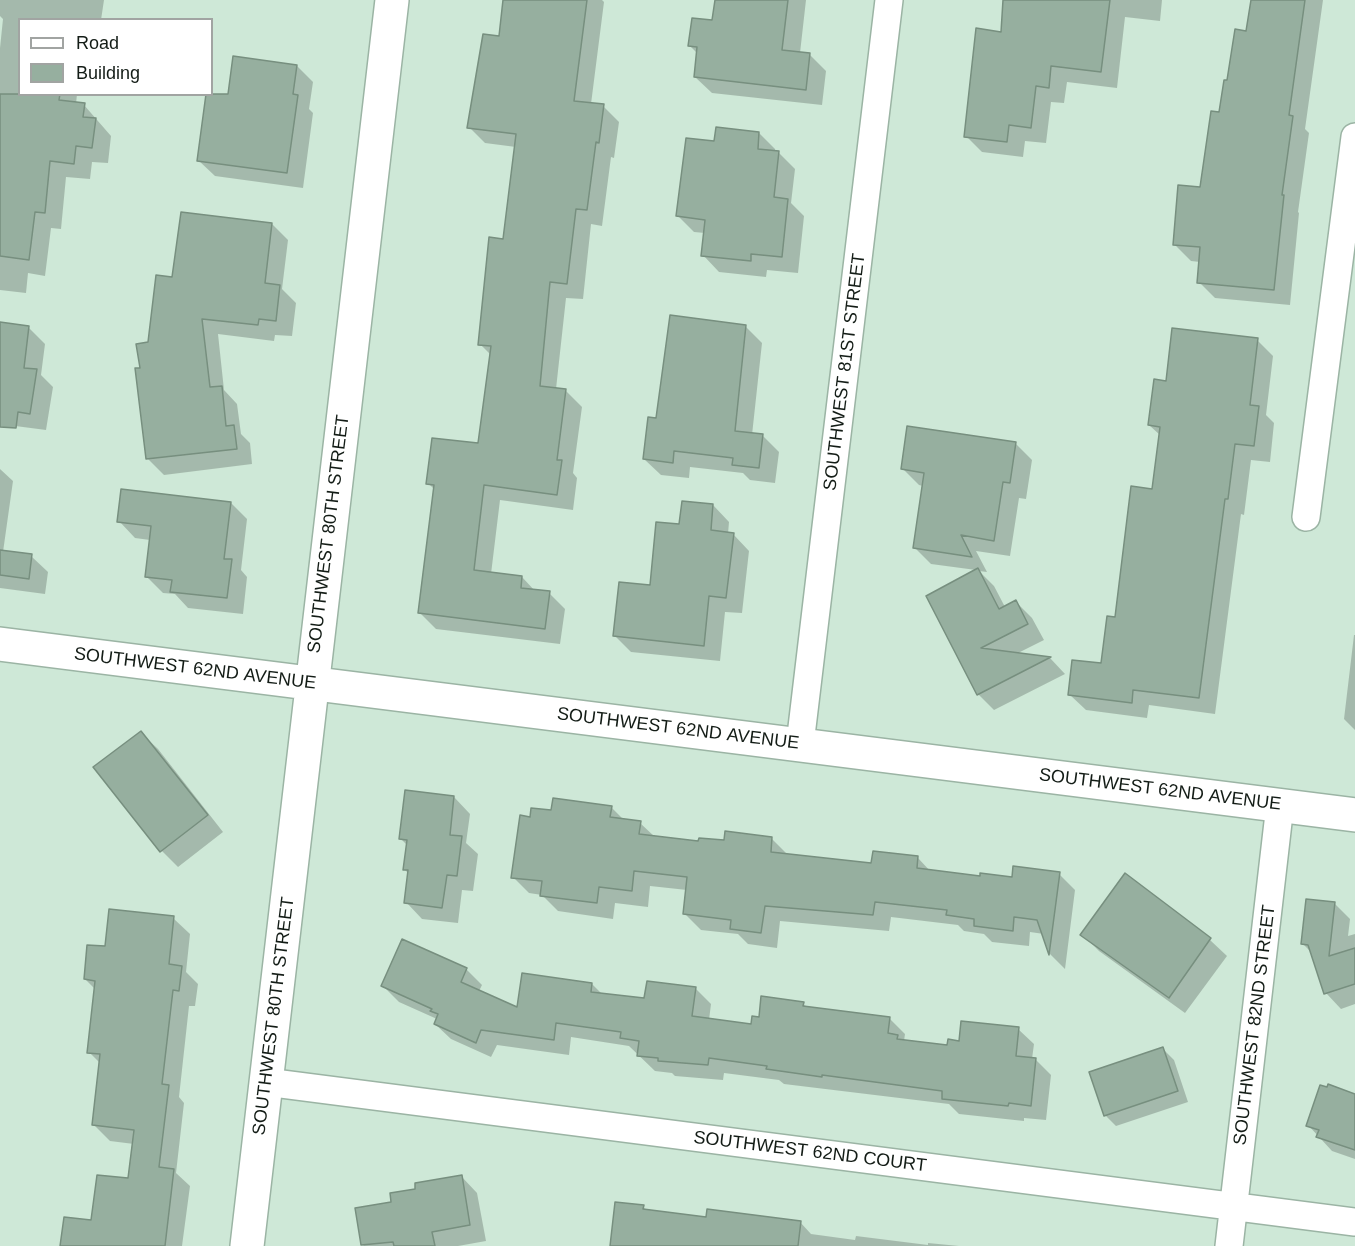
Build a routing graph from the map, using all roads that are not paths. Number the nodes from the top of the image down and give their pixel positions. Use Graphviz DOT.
graph roads {
  1 [pos="392,0"];
  2 [pos="889,0"];
  3 [pos="1355,137"];
  4 [pos="1306,517"];
  5 [pos="0,644"];
  6 [pos="312,683"];
  7 [pos="800,744"];
  8 [pos="1280,805"];
  9 [pos="1355,815"];
  10 [pos="266,1082"];
  11 [pos="1234,1206"];
  12 [pos="1355,1222"];
  13 [pos="247,1246"];
  14 [pos="1229,1246"];
  1 -- 6 [label="street, SOUTHWEST 80TH STREET"];
  2 -- 7 [label="street, SOUTHWEST 81ST STREET"];
  3 -- 4 [label="street"];
  5 -- 6 [label="street, SOUTHWEST 62ND AVENUE"];
  6 -- 7 [label="street, SOUTHWEST 62ND AVENUE"];
  6 -- 10 [label="street, SOUTHWEST 80TH STREET"];
  7 -- 8 [label="street, SOUTHWEST 62ND AVENUE"];
  8 -- 9 [label="street, SOUTHWEST 62ND AVENUE"];
  8 -- 11 [label="street, SOUTHWEST 82ND STREET"];
  10 -- 11 [label="street, SOUTHWEST 62ND COURT"];
  10 -- 13 [label="street, SOUTHWEST 80TH STREET"];
  11 -- 12 [label="street, SOUTHWEST 62ND COURT"];
  11 -- 14 [label="street, SOUTHWEST 82ND STREET"];
}
